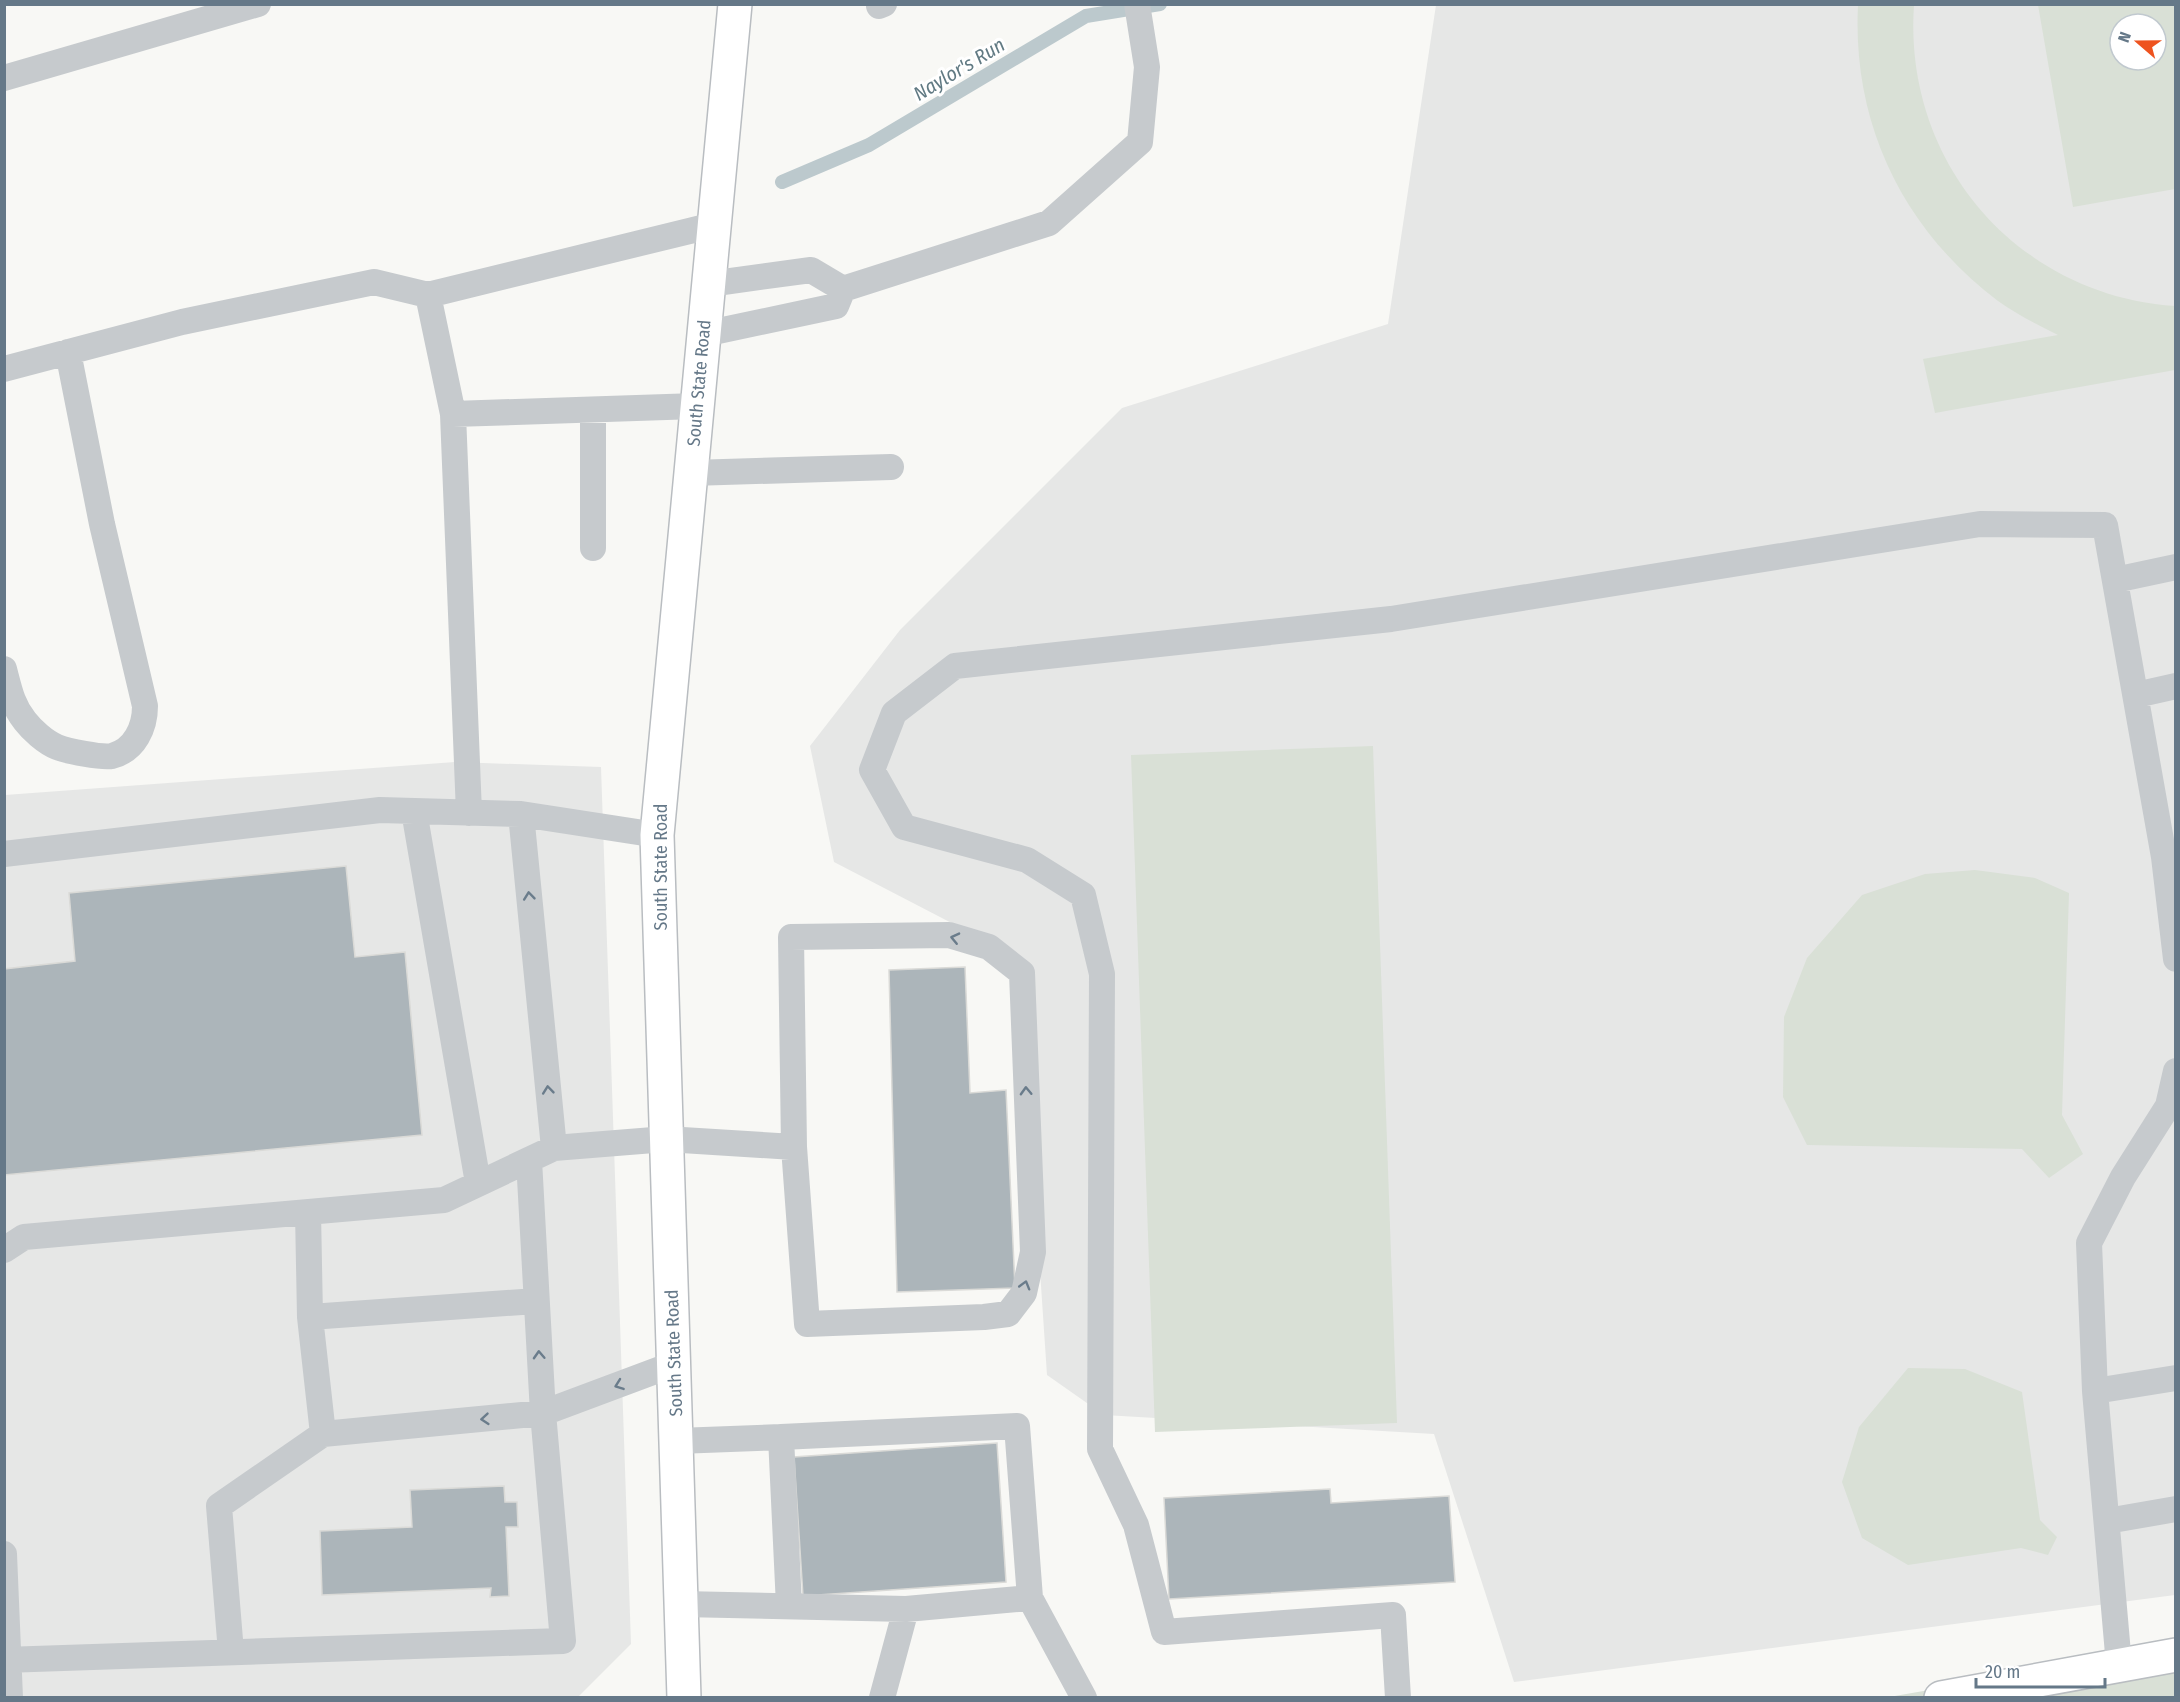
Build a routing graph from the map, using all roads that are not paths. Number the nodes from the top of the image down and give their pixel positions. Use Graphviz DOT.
graph roads {
  1 [pos="258,4"];
  2 [pos="735,4"];
  3 [pos="1137,4"];
  4 [pos="4,78"];
  5 [pos="714,225"];
  6 [pos="709,285"];
  7 [pos="843,288"];
  8 [pos="428,295"];
  9 [pos="704,334"];
  10 [pos="68,352"];
  11 [pos="4,369"];
  12 [pos="698,406"];
  13 [pos="593,410"];
  14 [pos="453,414"];
  15 [pos="891,467"];
  16 [pos="691,473"];
  17 [pos="593,548"];
  18 [pos="2175,567"];
  19 [pos="2115,580"];
  20 [pos="4,669"];
  21 [pos="2175,686"];
  22 [pos="2136,695"];
  23 [pos="2165,807"];
  24 [pos="414,811"];
  25 [pos="469,813"];
  26 [pos="521,814"];
  27 [pos="657,835"];
  28 [pos="4,854"];
  29 [pos="2174,929"];
  30 [pos="2175,959"];
  31 [pos="2175,1071"];
  32 [pos="666,1139"];
  33 [pos="794,1147"];
  34 [pos="554,1148"];
  35 [pos="529,1160"];
  36 [pos="478,1183"];
  37 [pos="309,1212"];
  38 [pos="4,1250"];
  39 [pos="536,1301"];
  40 [pos="310,1317"];
  41 [pos="674,1364"];
  42 [pos="2175,1378"];
  43 [pos="2095,1391"];
  44 [pos="543,1413"];
  45 [pos="323,1434"];
  46 [pos="780,1437"];
  47 [pos="676,1441"];
  48 [pos="2175,1509"];
  49 [pos="2107,1521"];
  50 [pos="4,1554"];
  51 [pos="1030,1598"];
  52 [pos="681,1604"];
  53 [pos="789,1606"];
  54 [pos="906,1609"];
  55 [pos="231,1652"];
  56 [pos="2175,1655"];
  57 [pos="6,1660"];
  58 [pos="2119,1665"];
  59 [pos="10,1698"];
  60 [pos="684,1698"];
  61 [pos="882,1698"];
  62 [pos="1084,1698"];
  63 [pos="1398,1698"];
  64 [pos="1941,1698"];
  1 -- 4 [label="lane"];
  2 -- 5 [label="main road, South State Road"];
  3 -- 7 [label="lane"];
  5 -- 6 [label="main road, South State Road"];
  5 -- 8 [label="lane"];
  6 -- 7 [label="lane"];
  6 -- 9 [label="main road, South State Road"];
  7 -- 9 [label="lane"];
  8 -- 10 [label="lane"];
  8 -- 14 [label="lane"];
  9 -- 12 [label="main road, South State Road"];
  10 -- 11 [label="lane"];
  10 -- 20 [label="lane"];
  12 -- 13 [label="lane"];
  12 -- 16 [label="main road, South State Road"];
  13 -- 14 [label="lane"];
  13 -- 17 [label="lane"];
  14 -- 25 [label="lane"];
  15 -- 16 [label="lane"];
  16 -- 27 [label="main road, South State Road"];
  18 -- 19 [label="lane"];
  19 -- 22 [label="lane"];
  19 -- 63 [label="lane"];
  21 -- 22 [label="lane"];
  22 -- 23 [label="lane"];
  23 -- 29 [label="lane"];
  24 -- 25 [label="lane"];
  24 -- 28 [label="lane"];
  24 -- 36 [label="lane"];
  25 -- 26 [label="lane"];
  26 -- 27 [label="lane"];
  34 -- 26 [label="lane, one-way"];
  27 -- 32 [label="main road, South State Road"];
  29 -- 30 [label="lane"];
  31 -- 43 [label="lane"];
  32 -- 33 [label="lane"];
  32 -- 34 [label="lane"];
  32 -- 41 [label="main road, South State Road"];
  33 -- 33 [label="lane, one-way"];
  34 -- 35 [label="lane"];
  35 -- 36 [label="lane"];
  35 -- 39 [label="lane"];
  36 -- 37 [label="lane"];
  37 -- 38 [label="lane"];
  37 -- 40 [label="lane"];
  39 -- 40 [label="lane"];
  44 -- 39 [label="lane, one-way"];
  40 -- 45 [label="lane"];
  41 -- 44 [label="lane, one-way"];
  41 -- 47 [label="main road, South State Road"];
  42 -- 43 [label="lane"];
  43 -- 49 [label="lane"];
  44 -- 45 [label="lane, one-way"];
  44 -- 55 [label="lane"];
  45 -- 55 [label="lane"];
  46 -- 47 [label="lane"];
  46 -- 51 [label="lane"];
  46 -- 53 [label="lane"];
  47 -- 52 [label="main road, South State Road"];
  48 -- 49 [label="lane"];
  49 -- 58 [label="lane"];
  50 -- 57 [label="lane"];
  51 -- 54 [label="lane"];
  51 -- 62 [label="lane"];
  52 -- 53 [label="lane"];
  52 -- 60 [label="main road, South State Road"];
  53 -- 54 [label="lane"];
  54 -- 61 [label="lane"];
  55 -- 57 [label="lane"];
  56 -- 58 [label="main road"];
  57 -- 59 [label="lane"];
  58 -- 64 [label="main road"];
}
